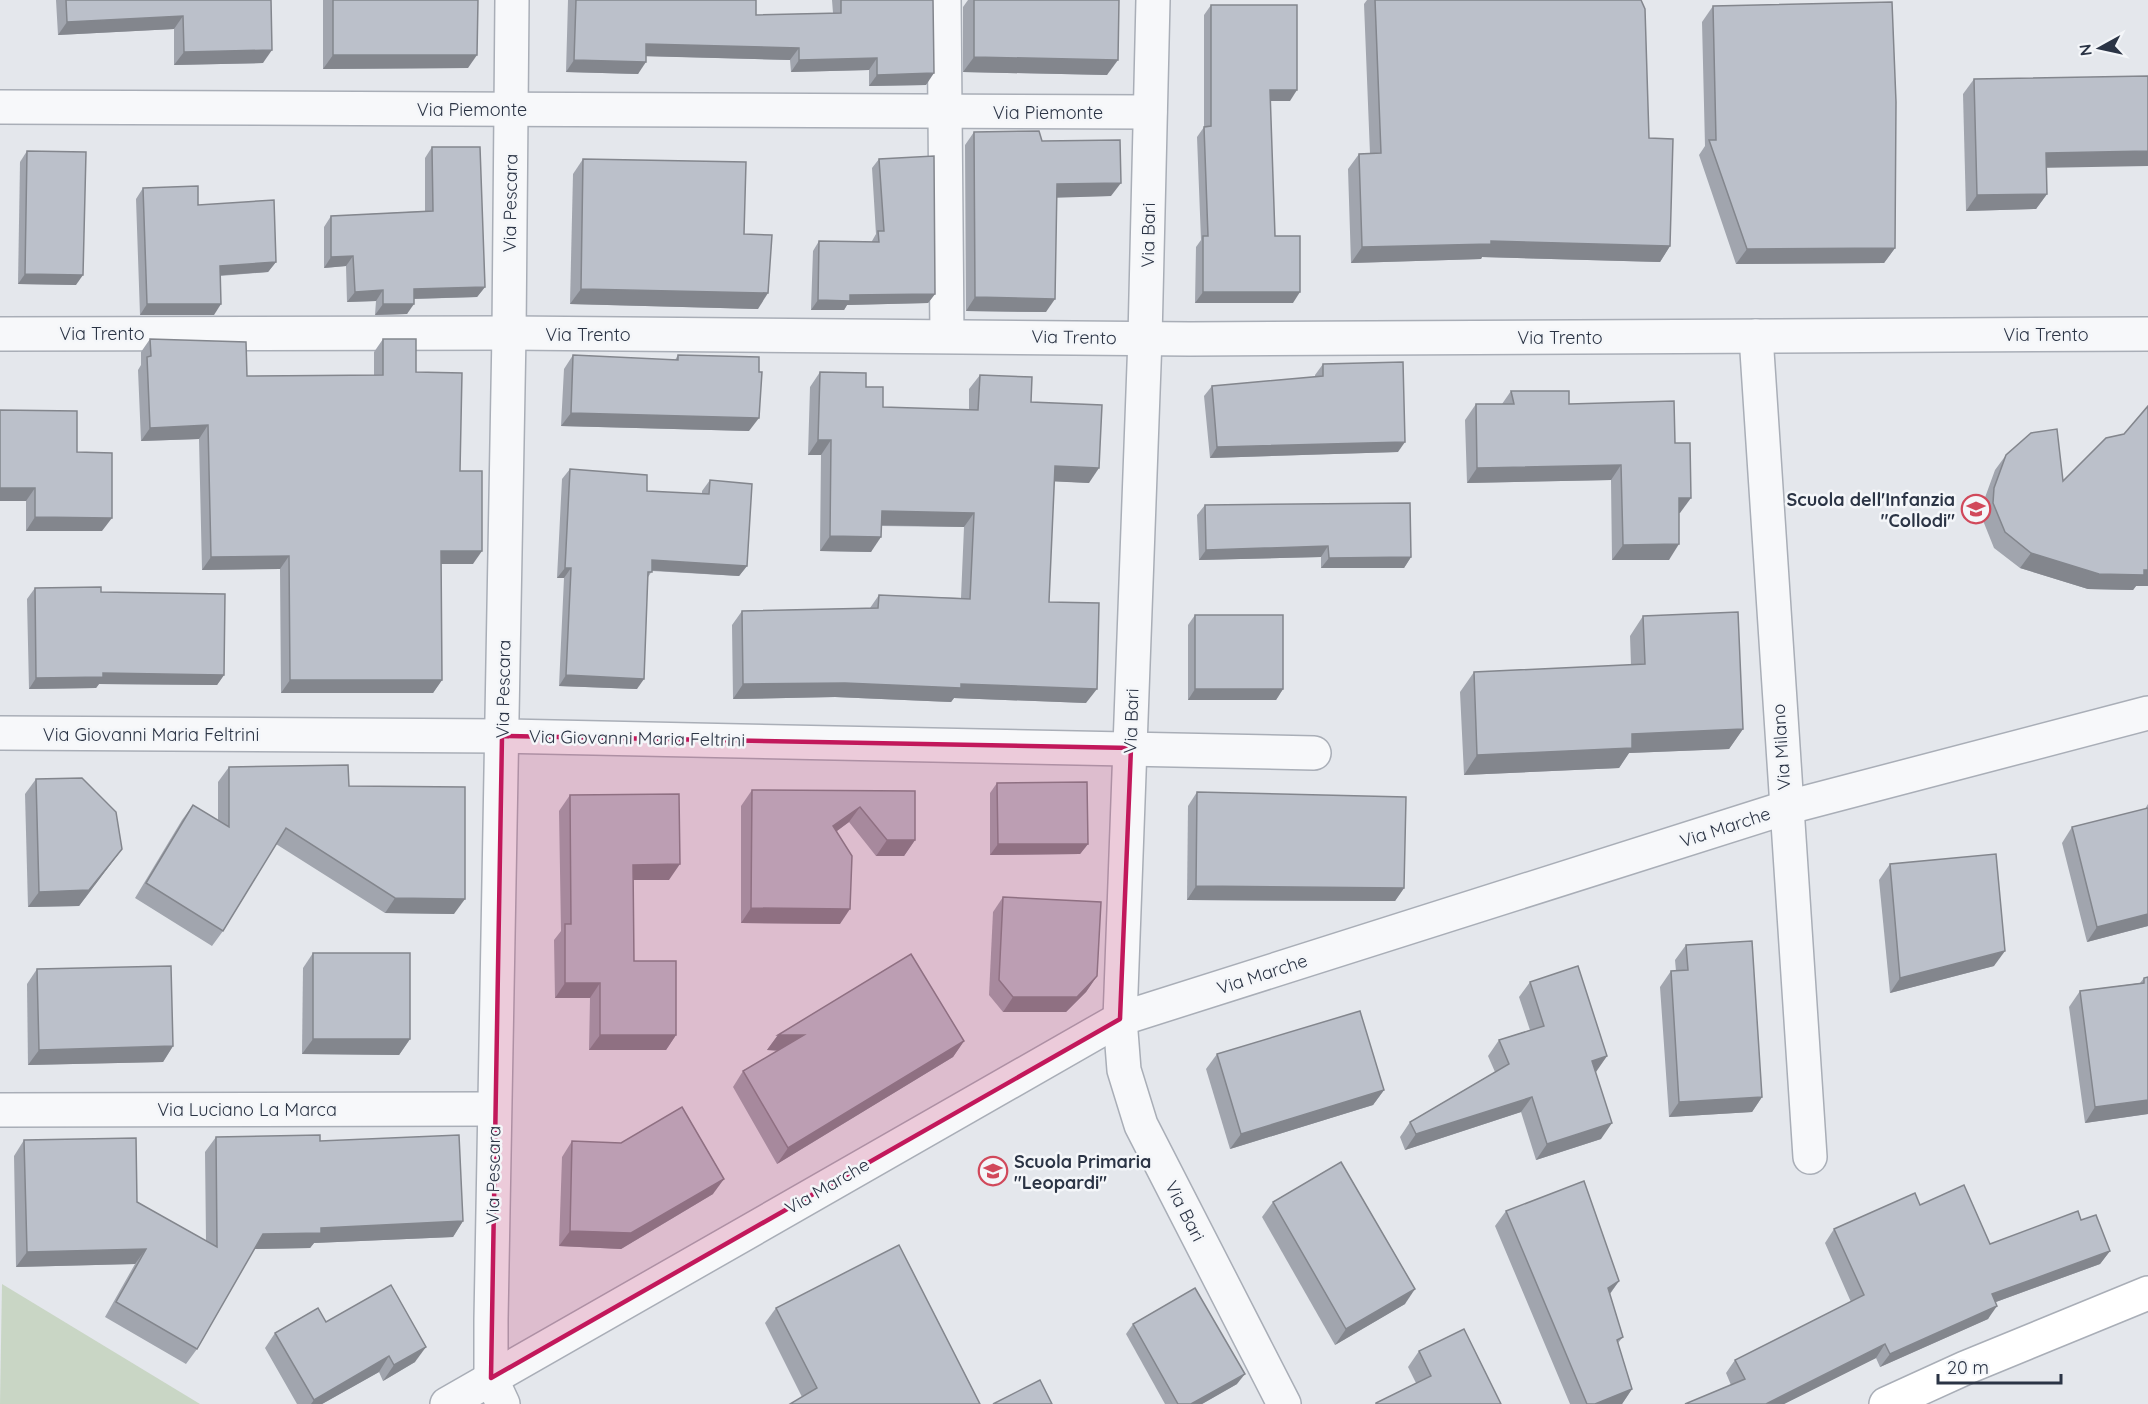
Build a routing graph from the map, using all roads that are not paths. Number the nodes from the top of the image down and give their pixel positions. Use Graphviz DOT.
graph roads {
  1 [pos="512,0"];
  2 [pos="944,0"];
  3 [pos="1153,0"];
  4 [pos="0,107"];
  5 [pos="511,109"];
  6 [pos="945,112"];
  7 [pos="1150,112"];
  8 [pos="0,333"];
  9 [pos="509,333"];
  10 [pos="2148,334"];
  11 [pos="947,336"];
  12 [pos="1756,336"];
  13 [pos="1145,338"];
  14 [pos="2148,713"];
  15 [pos="0,733"];
  16 [pos="502,736"];
  17 [pos="1131,748"];
  18 [pos="1314,753"];
  19 [pos="1785,808"];
  20 [pos="1120,1019"];
  21 [pos="494,1109"];
  22 [pos="0,1110"];
  23 [pos="1810,1157"];
  24 [pos="2148,1293"];
  25 [pos="497,1391"];
  26 [pos="447,1404"];
  27 [pos="1284,1404"];
  28 [pos="1886,1404"];
  1 -- 5 [label="street, Via Pescara"];
  2 -- 6 [label="street"];
  3 -- 7 [label="street, Via Bari"];
  4 -- 5 [label="street, Via Piemonte"];
  5 -- 6 [label="street, Via Piemonte"];
  5 -- 9 [label="street, Via Pescara"];
  6 -- 7 [label="street, Via Piemonte"];
  6 -- 11 [label="street"];
  7 -- 13 [label="street, Via Bari"];
  8 -- 9 [label="street, Via Trento"];
  9 -- 11 [label="street, Via Trento"];
  9 -- 16 [label="street, Via Pescara"];
  10 -- 12 [label="street, Via Trento"];
  11 -- 13 [label="street, Via Trento"];
  12 -- 13 [label="street, Via Trento"];
  12 -- 19 [label="street, Via Milano"];
  13 -- 17 [label="street, Via Bari"];
  14 -- 19 [label="street, Via Marche"];
  15 -- 16 [label="street, Via Giovanni Maria Feltrini"];
  16 -- 17 [label="street, Via Giovanni Maria Feltrini"];
  16 -- 21 [label="street, Via Pescara"];
  17 -- 18 [label="street, Via Giovanni Maria Feltrini"];
  17 -- 20 [label="street, Via Bari"];
  19 -- 20 [label="street, Via Marche"];
  19 -- 23 [label="street, Via Milano"];
  20 -- 25 [label="street, Via Marche"];
  20 -- 27 [label="street, Via Bari"];
  21 -- 22 [label="street, Via Luciano La Marca"];
  21 -- 25 [label="street, Via Pescara"];
  24 -- 28 [label="main road"];
  25 -- 26 [label="street, Via Marche"];
}
